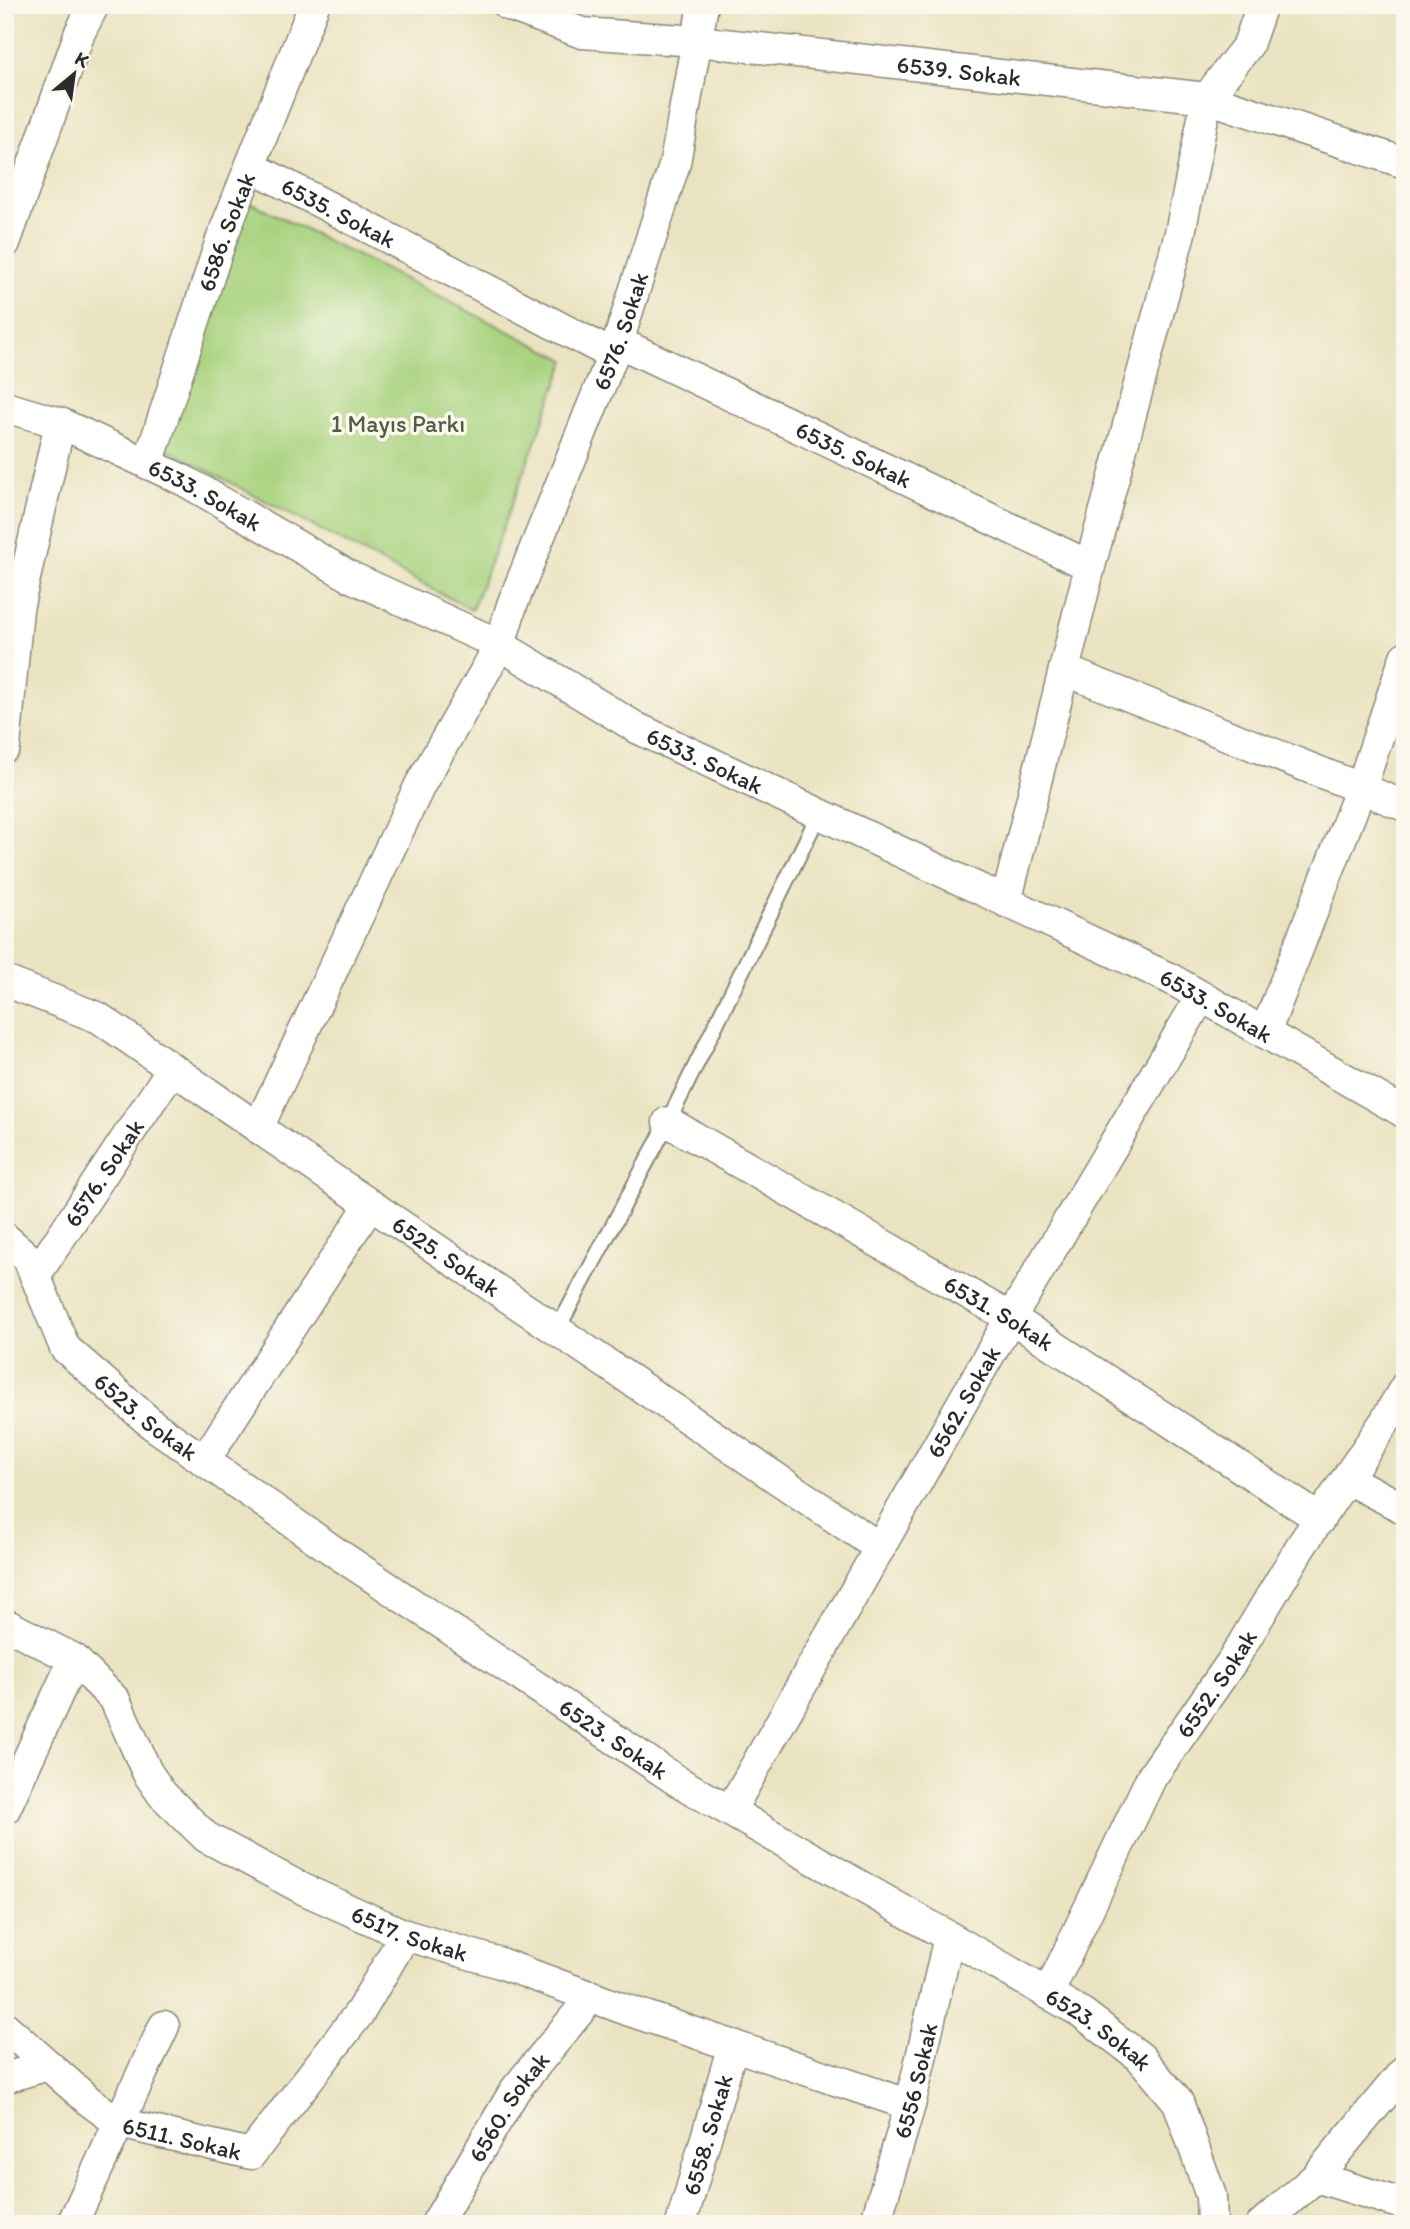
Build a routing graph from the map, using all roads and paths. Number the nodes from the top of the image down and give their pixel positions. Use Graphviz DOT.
graph roads {
  1 [pos="93,5"];
  2 [pos="314,5"];
  3 [pos="508,5"];
  4 [pos="703,5"];
  5 [pos="1262,5"];
  6 [pos="697,41"];
  7 [pos="1207,98"];
  8 [pos="1405,163"];
  9 [pos="250,166"];
  10 [pos="5,243"];
  11 [pos="615,349"];
  12 [pos="5,407"];
  13 [pos="60,422"];
  14 [pos="148,464"];
  15 [pos="1090,566"];
  16 [pos="500,645"];
  17 [pos="1405,657"];
  18 [pos="1064,670"];
  19 [pos="5,747"];
  20 [pos="1361,788"];
  21 [pos="1405,806"];
  22 [pos="819,814"];
  23 [pos="1006,901"];
  24 [pos="5,981"];
  25 [pos="1200,997"];
  26 [pos="1265,1033"];
  27 [pos="172,1069"];
  28 [pos="1405,1113"];
  29 [pos="668,1122"];
  30 [pos="258,1128"];
  31 [pos="370,1205"];
  32 [pos="5,1238"];
  33 [pos="36,1276"];
  34 [pos="1011,1318"];
  35 [pos="557,1330"];
  36 [pos="1405,1387"];
  37 [pos="204,1461"];
  38 [pos="1347,1479"];
  39 [pos="1405,1509"];
  40 [pos="1320,1519"];
  41 [pos="880,1548"];
  42 [pos="5,1624"];
  43 [pos="74,1659"];
  44 [pos="5,1809"];
  45 [pos="730,1811"];
  46 [pos="405,1935"];
  47 [pos="949,1937"];
  48 [pos="1048,1994"];
  49 [pos="592,1996"];
  50 [pos="164,2026"];
  51 [pos="5,2027"];
  52 [pos="733,2045"];
  53 [pos="48,2065"];
  54 [pos="1405,2070"];
  55 [pos="5,2078"];
  56 [pos="910,2105"];
  57 [pos="118,2123"];
  58 [pos="1316,2177"];
  59 [pos="1405,2204"];
  60 [pos="72,2224"];
  61 [pos="436,2224"];
  62 [pos="681,2224"];
  63 [pos="875,2224"];
  64 [pos="1212,2224"];
  65 [pos="1262,2224"];
  1 -- 10 [label="street"];
  2 -- 9 [label="street, 6586. Sokak"];
  3 -- 6 [label="street, 6539. Sokak"];
  4 -- 6 [label="street, 6576. Sokak"];
  5 -- 7 [label="street"];
  6 -- 7 [label="street, 6539. Sokak"];
  6 -- 11 [label="street, 6576. Sokak"];
  7 -- 8 [label="street, 6539. Sokak"];
  7 -- 15 [label="street"];
  9 -- 11 [label="street, 6535. Sokak"];
  9 -- 14 [label="street, 6586. Sokak"];
  11 -- 15 [label="street, 6535. Sokak"];
  11 -- 16 [label="street, 6576. Sokak"];
  12 -- 13 [label="street, 6533. Sokak"];
  13 -- 14 [label="street, 6533. Sokak"];
  13 -- 19 [label="street"];
  14 -- 16 [label="street, 6533. Sokak"];
  15 -- 18 [label="street"];
  16 -- 22 [label="street, 6533. Sokak"];
  16 -- 30 [label="street, 6576. Sokak"];
  17 -- 20 [label="street"];
  18 -- 20 [label="street"];
  18 -- 23 [label="street"];
  20 -- 21 [label="street"];
  20 -- 26 [label="street"];
  22 -- 23 [label="street, 6533. Sokak"];
  22 -- 29 [label="lane"];
  23 -- 25 [label="street, 6533. Sokak"];
  24 -- 27 [label="street, 6525. Sokak"];
  25 -- 26 [label="street, 6533. Sokak"];
  25 -- 34 [label="street, 6562. Sokak"];
  26 -- 28 [label="street, 6533. Sokak"];
  27 -- 30 [label="street, 6525. Sokak"];
  27 -- 33 [label="street, 6576. Sokak"];
  29 -- 34 [label="street, 6531. Sokak"];
  29 -- 35 [label="lane"];
  30 -- 31 [label="street, 6525. Sokak"];
  31 -- 35 [label="street, 6525. Sokak"];
  31 -- 37 [label="street"];
  32 -- 33 [label="street, 6523. Sokak"];
  33 -- 37 [label="street, 6523. Sokak"];
  34 -- 40 [label="street, 6531. Sokak"];
  34 -- 41 [label="street, 6562. Sokak"];
  35 -- 41 [label="street, 6525. Sokak"];
  36 -- 38 [label="street, 6552. Sokak"];
  37 -- 45 [label="street, 6523. Sokak"];
  38 -- 39 [label="street"];
  38 -- 40 [label="street, 6552. Sokak"];
  40 -- 48 [label="street, 6552. Sokak"];
  41 -- 45 [label="street, 6562. Sokak"];
  42 -- 43 [label="street, 6517. Sokak"];
  43 -- 44 [label="street"];
  43 -- 46 [label="street, 6517. Sokak"];
  45 -- 47 [label="street, 6523. Sokak"];
  46 -- 49 [label="street, 6517. Sokak"];
  46 -- 57 [label="street, 6511. Sokak"];
  47 -- 48 [label="street, 6523. Sokak"];
  47 -- 56 [label="street, 6556 Sokak"];
  48 -- 64 [label="street, 6523. Sokak"];
  49 -- 52 [label="street, 6517. Sokak"];
  49 -- 61 [label="street, 6560. Sokak"];
  50 -- 57 [label="street"];
  51 -- 53 [label="street, 6511. Sokak"];
  52 -- 56 [label="street, 6517. Sokak"];
  52 -- 62 [label="street, 6558. Sokak"];
  53 -- 55 [label="street"];
  53 -- 57 [label="street, 6511. Sokak"];
  54 -- 58 [label="street"];
  56 -- 63 [label="street, 6556 Sokak"];
  57 -- 60 [label="street"];
  58 -- 59 [label="street"];
  58 -- 65 [label="street"];
}
